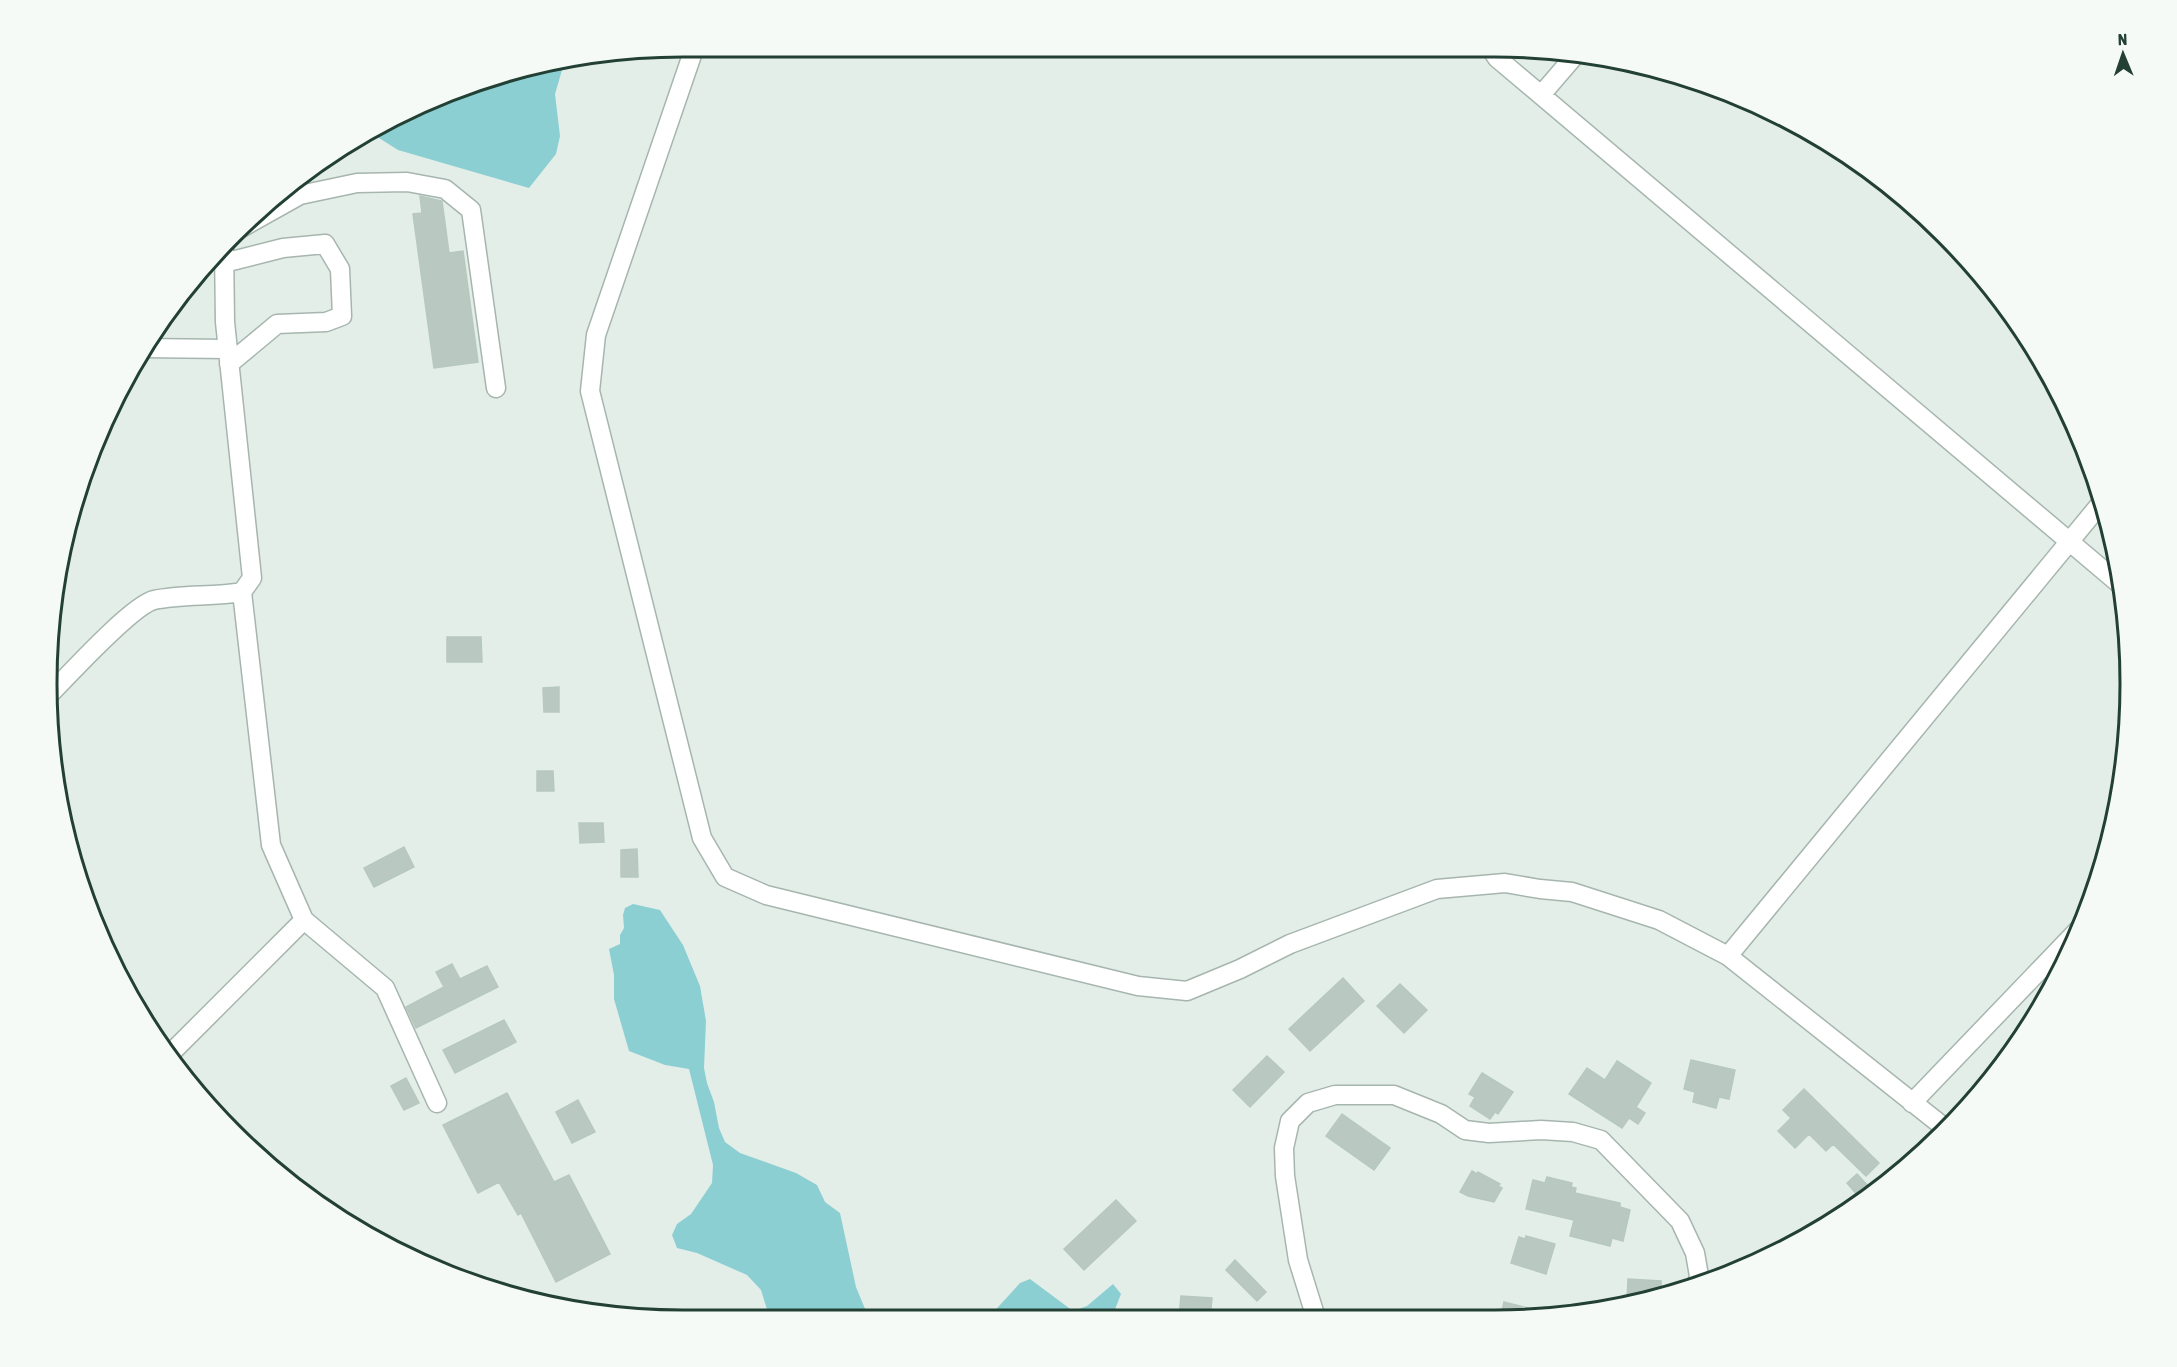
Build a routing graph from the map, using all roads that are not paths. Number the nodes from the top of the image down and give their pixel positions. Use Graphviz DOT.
graph roads {
  1 [pos="691,57"];
  2 [pos="1496,57"];
  3 [pos="1570,62"];
  4 [pos="1541,96"];
  5 [pos="271,211"];
  6 [pos="226,255"];
  7 [pos="224,257"];
  8 [pos="154,349"];
  9 [pos="228,357"];
  10 [pos="496,388"];
  11 [pos="2095,510"];
  12 [pos="2069,540"];
  13 [pos="2111,576"];
  14 [pos="242,592"];
  15 [pos="57,687"];
  16 [pos="304,920"];
  17 [pos="2061,948"];
  18 [pos="1728,956"];
  19 [pos="175,1049"];
  20 [pos="437,1103"];
  21 [pos="1912,1103"];
  22 [pos="1940,1124"];
  23 [pos="1699,1275"];
  24 [pos="1314,1310"];
  1 -- 18 [label="street"];
  2 -- 4 [label="street"];
  3 -- 4 [label="street"];
  4 -- 12 [label="street"];
  5 -- 10 [label="street"];
  6 -- 9 [label="street"];
  7 -- 9 [label="street"];
  8 -- 9 [label="street"];
  9 -- 14 [label="street"];
  11 -- 12 [label="street"];
  12 -- 13 [label="street"];
  12 -- 18 [label="street"];
  14 -- 15 [label="street"];
  14 -- 16 [label="street"];
  16 -- 19 [label="street"];
  16 -- 20 [label="street"];
  17 -- 21 [label="street"];
  18 -- 21 [label="street"];
  21 -- 22 [label="street"];
  23 -- 24 [label="street"];
}
